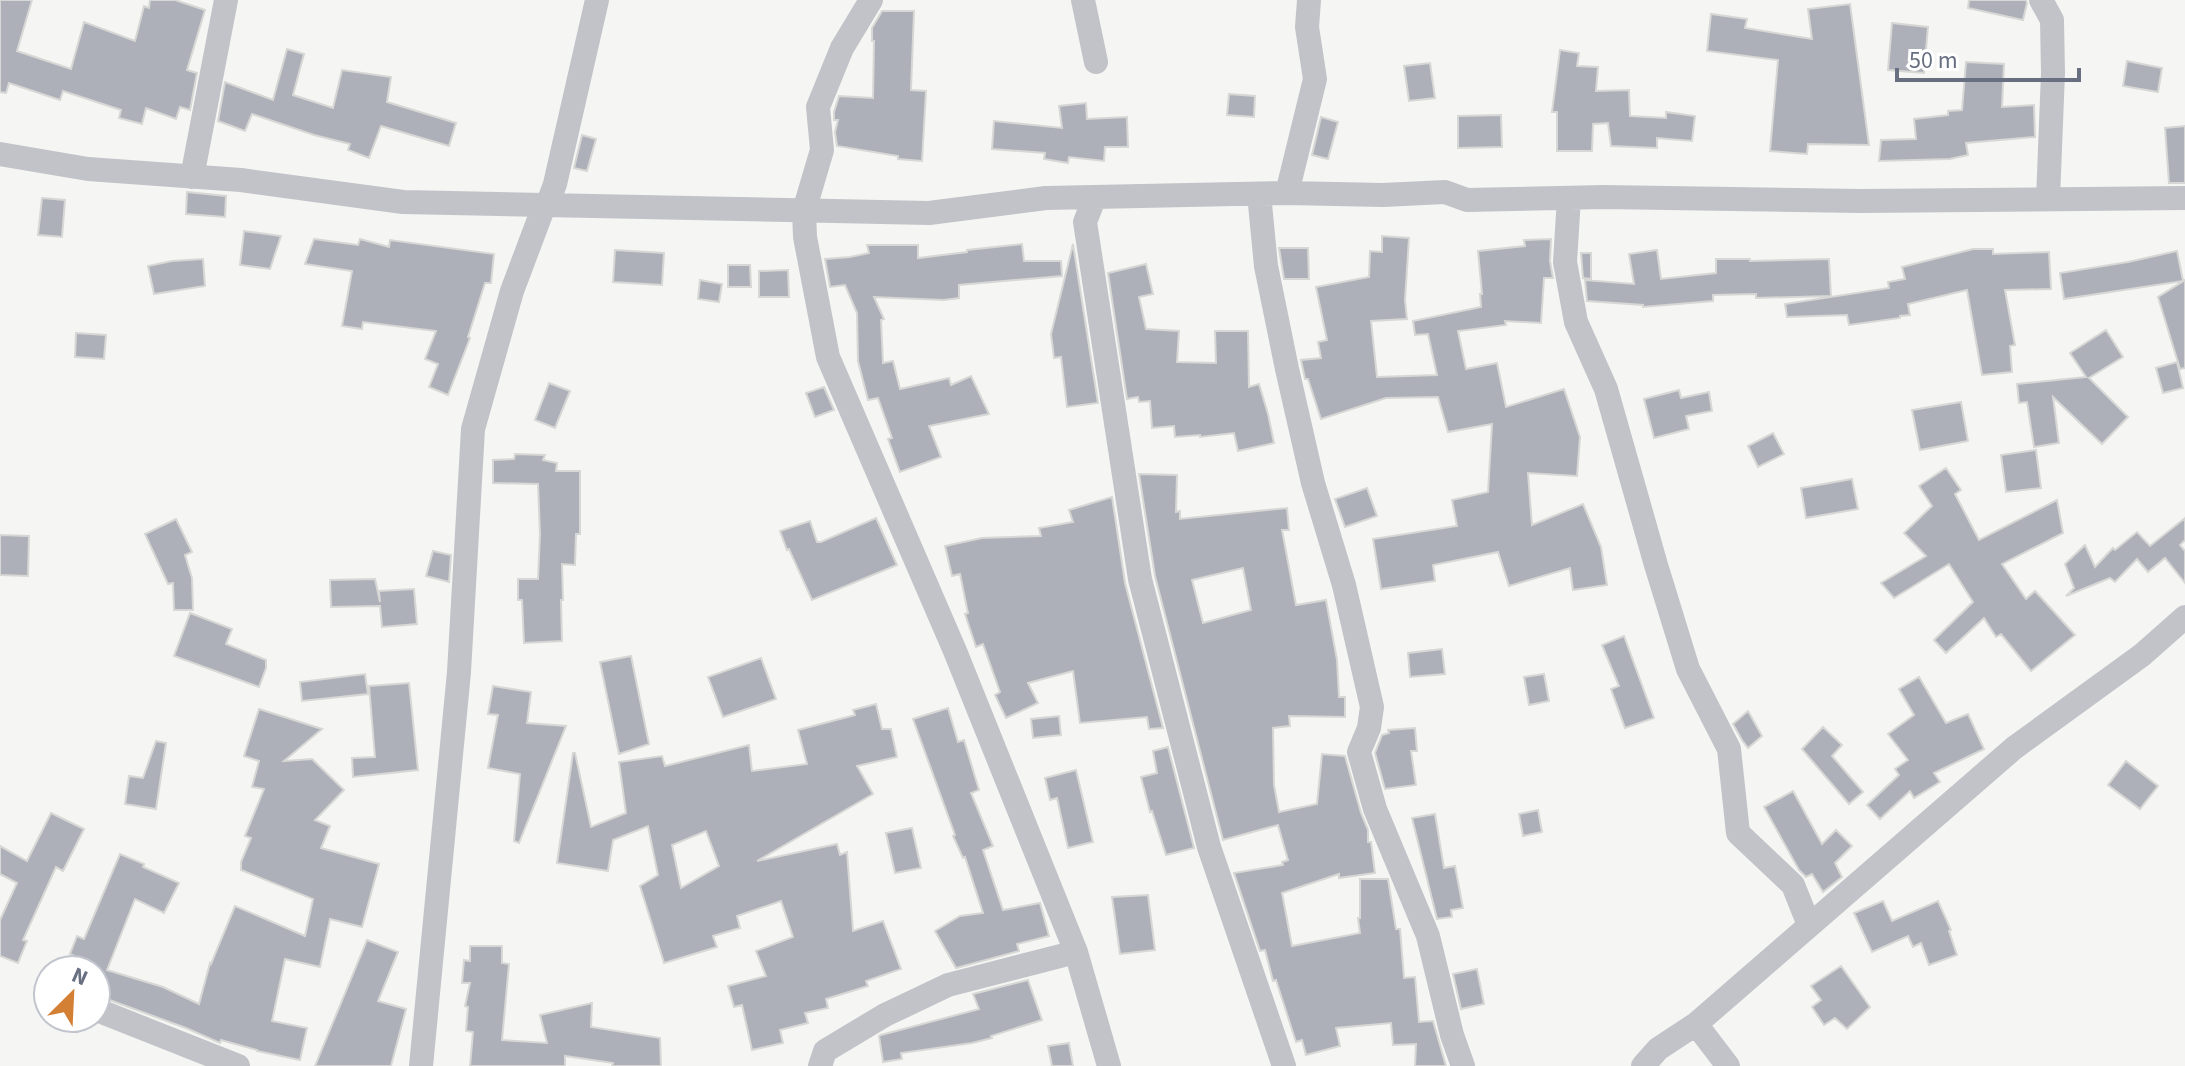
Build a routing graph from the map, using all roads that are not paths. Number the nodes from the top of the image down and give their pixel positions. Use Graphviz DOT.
graph roads {
  1 [pos="226,0"];
  2 [pos="597,0"];
  3 [pos="871,0"];
  4 [pos="1083,0"];
  5 [pos="1309,0"];
  6 [pos="2041,0"];
  7 [pos="1096,62"];
  8 [pos="0,154"];
  9 [pos="192,177"];
  10 [pos="1287,193"];
  11 [pos="1259,194"];
  12 [pos="1569,198"];
  13 [pos="2185,198"];
  14 [pos="1094,199"];
  15 [pos="2048,199"];
  16 [pos="546,206"];
  17 [pos="804,211"];
  18 [pos="2185,617"];
  19 [pos="1809,925"];
  20 [pos="1076,952"];
  21 [pos="112,1017"];
  22 [pos="1696,1024"];
  23 [pos="210,1061"];
  24 [pos="238,1066"];
  25 [pos="421,1066"];
  26 [pos="820,1066"];
  27 [pos="1109,1066"];
  28 [pos="1284,1066"];
  29 [pos="1463,1066"];
  30 [pos="1643,1066"];
  31 [pos="1728,1066"];
  1 -- 9 [label="street"];
  2 -- 16 [label="street"];
  3 -- 17 [label="street"];
  4 -- 7 [label="street"];
  5 -- 10 [label="street"];
  6 -- 15 [label="street"];
  8 -- 9 [label="street"];
  9 -- 16 [label="street"];
  10 -- 11 [label="street"];
  10 -- 12 [label="street"];
  11 -- 14 [label="street"];
  11 -- 29 [label="street"];
  12 -- 15 [label="street"];
  12 -- 19 [label="street"];
  13 -- 15 [label="street"];
  14 -- 17 [label="street"];
  14 -- 28 [label="street"];
  16 -- 17 [label="street"];
  16 -- 25 [label="street"];
  17 -- 20 [label="street"];
  18 -- 19 [label="street"];
  19 -- 22 [label="street"];
  20 -- 26 [label="street"];
  20 -- 27 [label="street"];
  21 -- 23 [label="street"];
  22 -- 30 [label="street"];
  22 -- 31 [label="street"];
  23 -- 24 [label="street"];
}
